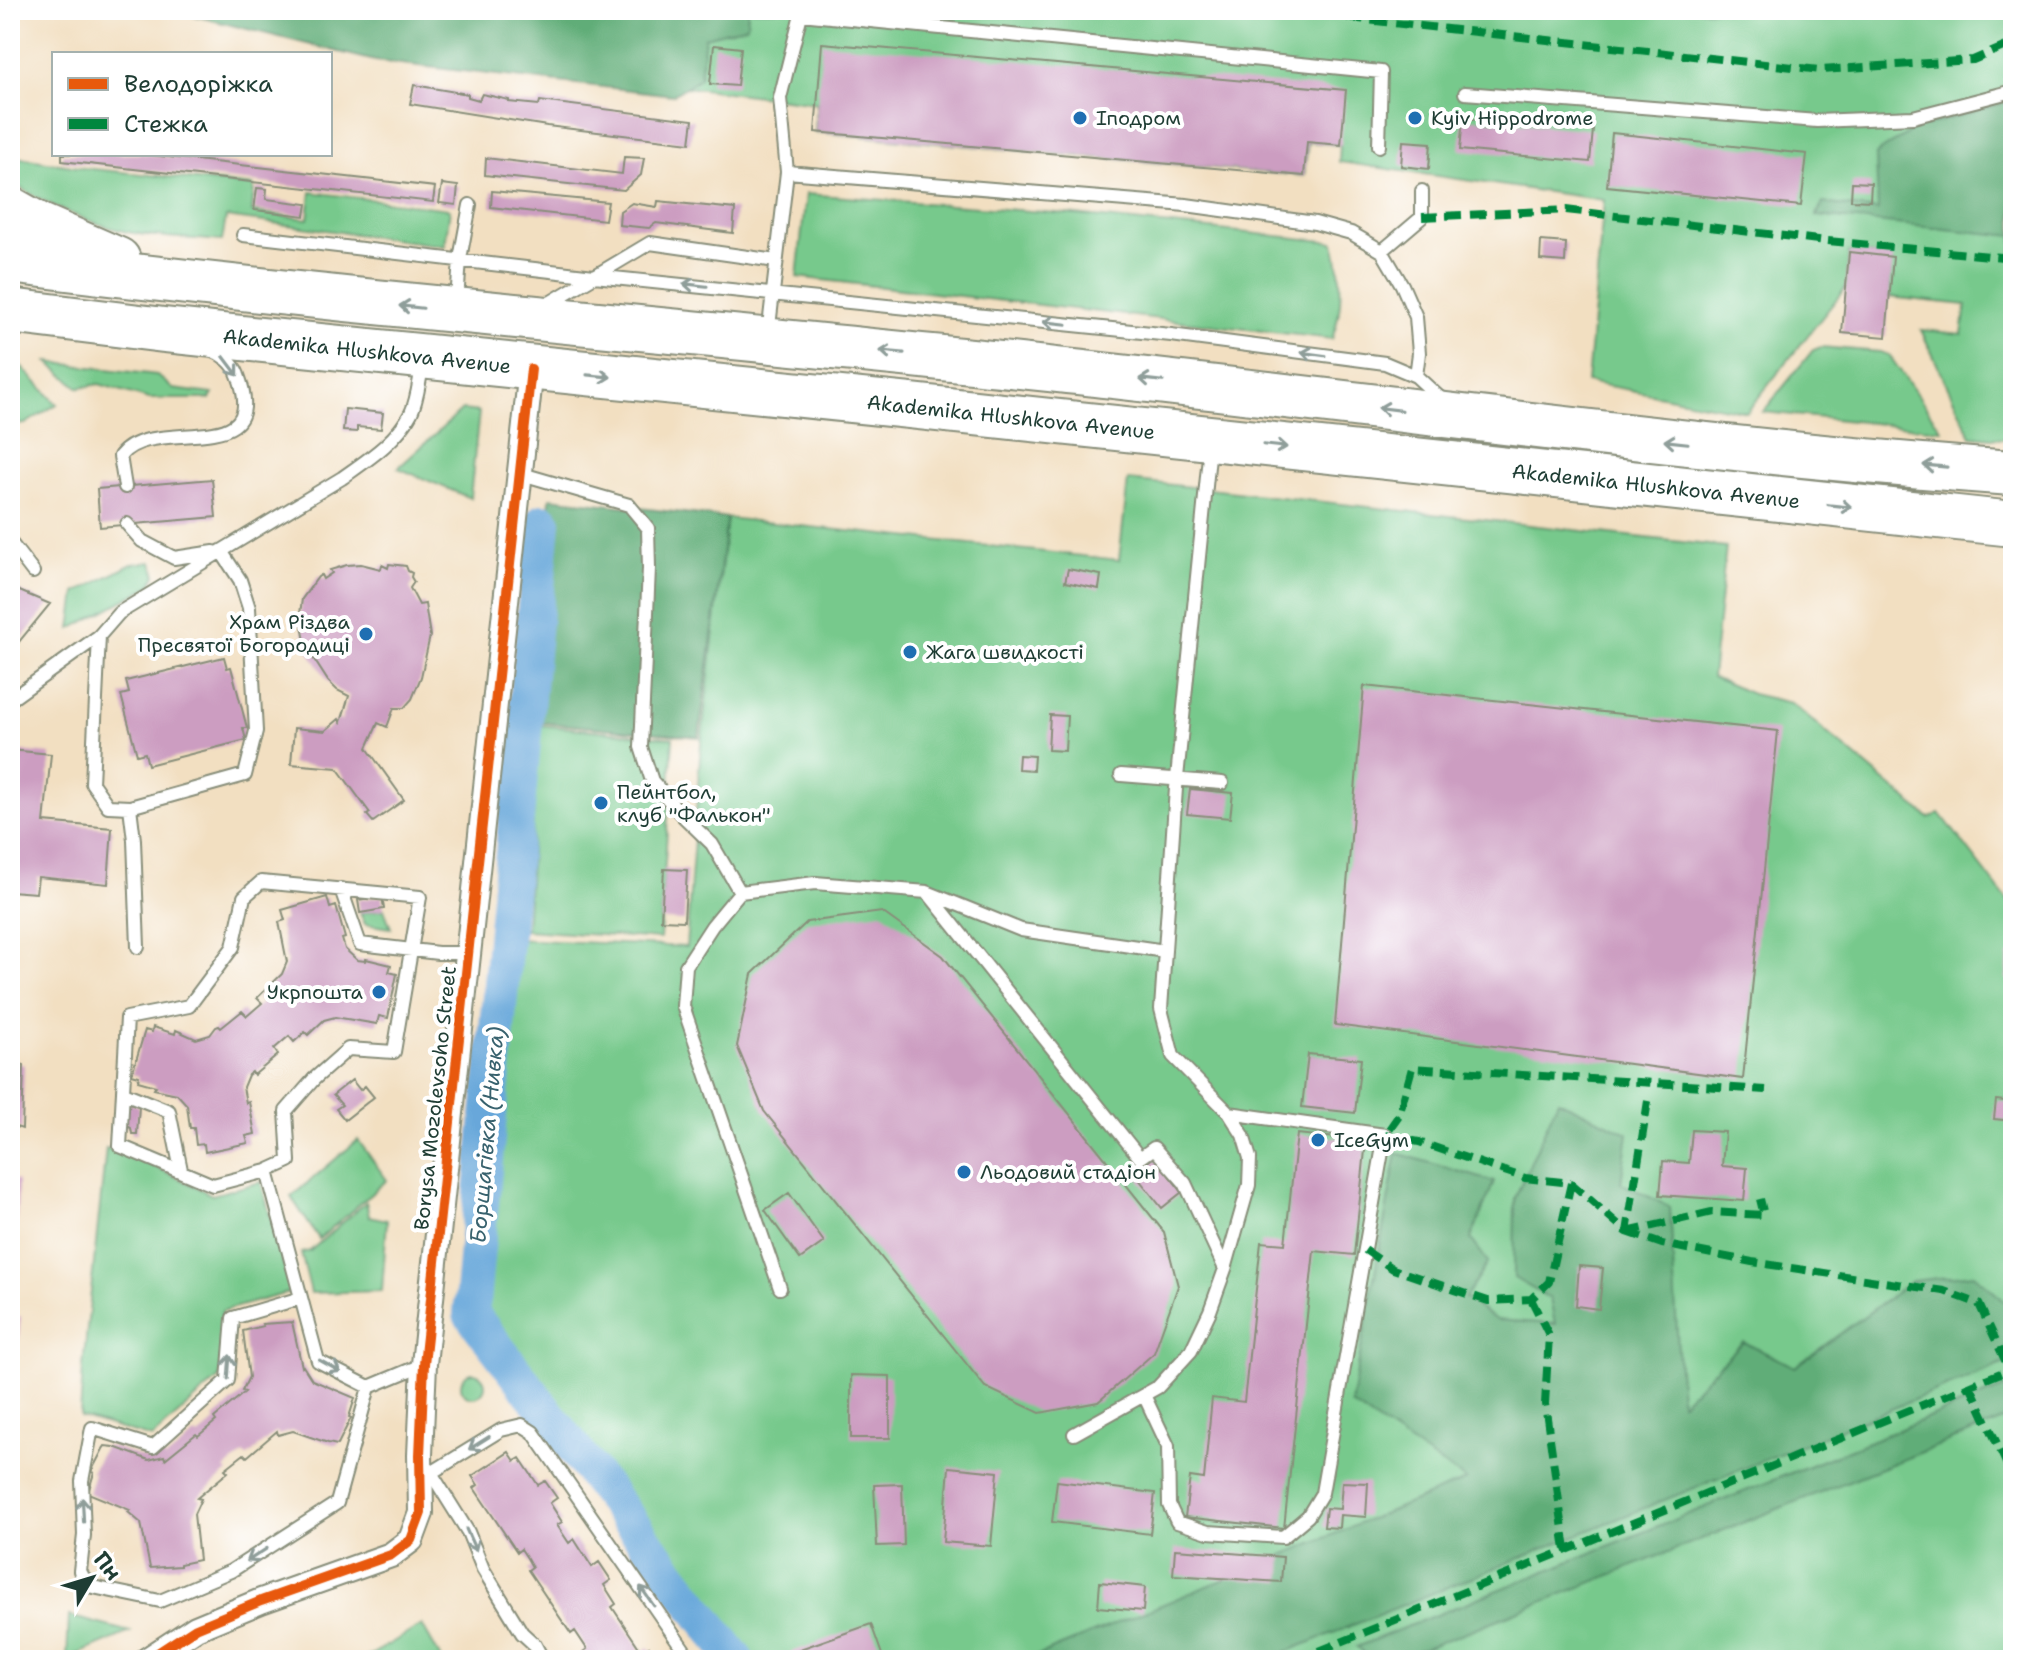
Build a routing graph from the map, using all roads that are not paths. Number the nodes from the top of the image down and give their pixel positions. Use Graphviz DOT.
graph roads {
  1 [pos="2013,91"];
  2 [pos="1465,93"];
  3 [pos="1379,146"];
  4 [pos="787,172"];
  5 [pos="1422,191"];
  6 [pos="470,205"];
  7 [pos="10,209"];
  8 [pos="243,235"];
  9 [pos="1382,251"];
  10 [pos="460,259"];
  11 [pos="10,261"];
  12 [pos="776,261"];
  13 [pos="594,276"];
  14 [pos="164,280"];
  15 [pos="773,293"];
  16 [pos="10,311"];
  17 [pos="456,312"];
  18 [pos="76,318"];
  19 [pos="524,318"];
  20 [pos="164,330"];
  21 [pos="10,332"];
  22 [pos="767,342"];
  23 [pos="424,356"];
  24 [pos="531,369"];
  25 [pos="1416,376"];
  26 [pos="1462,418"];
  27 [pos="1211,439"];
  28 [pos="2013,473"];
  29 [pos="522,474"];
  30 [pos="125,487"];
  31 [pos="127,524"];
  32 [pos="2013,524"];
  33 [pos="10,542"];
  34 [pos="221,551"];
  35 [pos="33,572"];
  36 [pos="99,636"];
  37 [pos="10,700"];
  38 [pos="1121,775"];
  39 [pos="1178,779"];
  40 [pos="1222,783"];
  41 [pos="130,807"];
  42 [pos="341,889"];
  43 [pos="740,892"];
  44 [pos="927,892"];
  45 [pos="138,947"];
  46 [pos="412,950"];
  47 [pos="1165,951"];
  48 [pos="469,953"];
  49 [pos="124,1093"];
  50 [pos="1229,1113"];
  51 [pos="181,1170"];
  52 [pos="267,1171"];
  53 [pos="1225,1269"];
  54 [pos="780,1288"];
  55 [pos="301,1298"];
  56 [pos="424,1364"];
  57 [pos="369,1387"];
  58 [pos="1144,1395"];
  59 [pos="1074,1434"];
  60 [pos="430,1471"];
  61 [pos="147,1660"];
  62 [pos="543,1660"];
  63 [pos="691,1660"];
  1 -- 2 [label="lane"];
  3 -- 4 [label="lane"];
  4 -- 9 [label="lane"];
  4 -- 12 [label="lane"];
  5 -- 9 [label="lane"];
  6 -- 10 [label="lane"];
  7 -- 14 [label="highway"];
  8 -- 10 [label="lane"];
  9 -- 25 [label="lane"];
  10 -- 13 [label="lane"];
  10 -- 17 [label="lane"];
  11 -- 14 [label="highway"];
  12 -- 13 [label="lane"];
  12 -- 15 [label="lane"];
  15 -- 13 [label="lane, one-way"];
  13 -- 19 [label="lane"];
  17 -- 14 [label="highway, one-way"];
  15 -- 22 [label="lane"];
  25 -- 15 [label="lane, one-way"];
  16 -- 18 [label="highway, Akademika Hlushkova Avenue"];
  17 -- 19 [label="highway"];
  18 -- 20 [label="highway, Akademika Hlushkova Avenue"];
  18 -- 21 [label="highway"];
  19 -- 22 [label="highway"];
  20 -- 23 [label="highway, Akademika Hlushkova Avenue"];
  20 -- 30 [label="lane, one-way"];
  26 -- 22 [label="highway, one-way"];
  23 -- 24 [label="highway, Akademika Hlushkova Avenue"];
  23 -- 34 [label="lane"];
  24 -- 27 [label="highway, Akademika Hlushkova Avenue, one-way"];
  24 -- 29 [label="street, Borysa Mozolevsoho Street"];
  25 -- 26 [label="lane"];
  28 -- 26 [label="highway, one-way"];
  27 -- 32 [label="highway, Akademika Hlushkova Avenue, one-way"];
  27 -- 39 [label="lane"];
  29 -- 43 [label="lane"];
  29 -- 48 [label="street, Borysa Mozolevsoho Street"];
  31 -- 34 [label="lane"];
  33 -- 35 [label="lane"];
  34 -- 36 [label="lane"];
  34 -- 41 [label="lane"];
  36 -- 37 [label="lane"];
  36 -- 41 [label="lane"];
  38 -- 39 [label="lane"];
  39 -- 40 [label="lane"];
  39 -- 47 [label="lane"];
  41 -- 45 [label="lane"];
  42 -- 46 [label="lane"];
  42 -- 46 [label="lane"];
  42 -- 49 [label="lane"];
  43 -- 44 [label="lane"];
  43 -- 54 [label="lane"];
  44 -- 47 [label="lane"];
  44 -- 53 [label="lane"];
  46 -- 48 [label="lane"];
  46 -- 52 [label="lane"];
  47 -- 50 [label="lane"];
  48 -- 56 [label="street, Borysa Mozolevsoho Street"];
  49 -- 51 [label="lane"];
  49 -- 51 [label="lane"];
  50 -- 53 [label="lane"];
  50 -- 58 [label="lane"];
  51 -- 52 [label="lane"];
  52 -- 55 [label="lane"];
  53 -- 58 [label="lane"];
  55 -- 57 [label="lane, one-way"];
  57 -- 55 [label="lane, one-way"];
  56 -- 57 [label="lane"];
  56 -- 60 [label="street, Borysa Mozolevsoho Street"];
  58 -- 59 [label="lane"];
  60 -- 61 [label="street, Borysa Mozolevsoho Street"];
  60 -- 62 [label="lane, one-way"];
  63 -- 60 [label="lane, one-way"];
}
